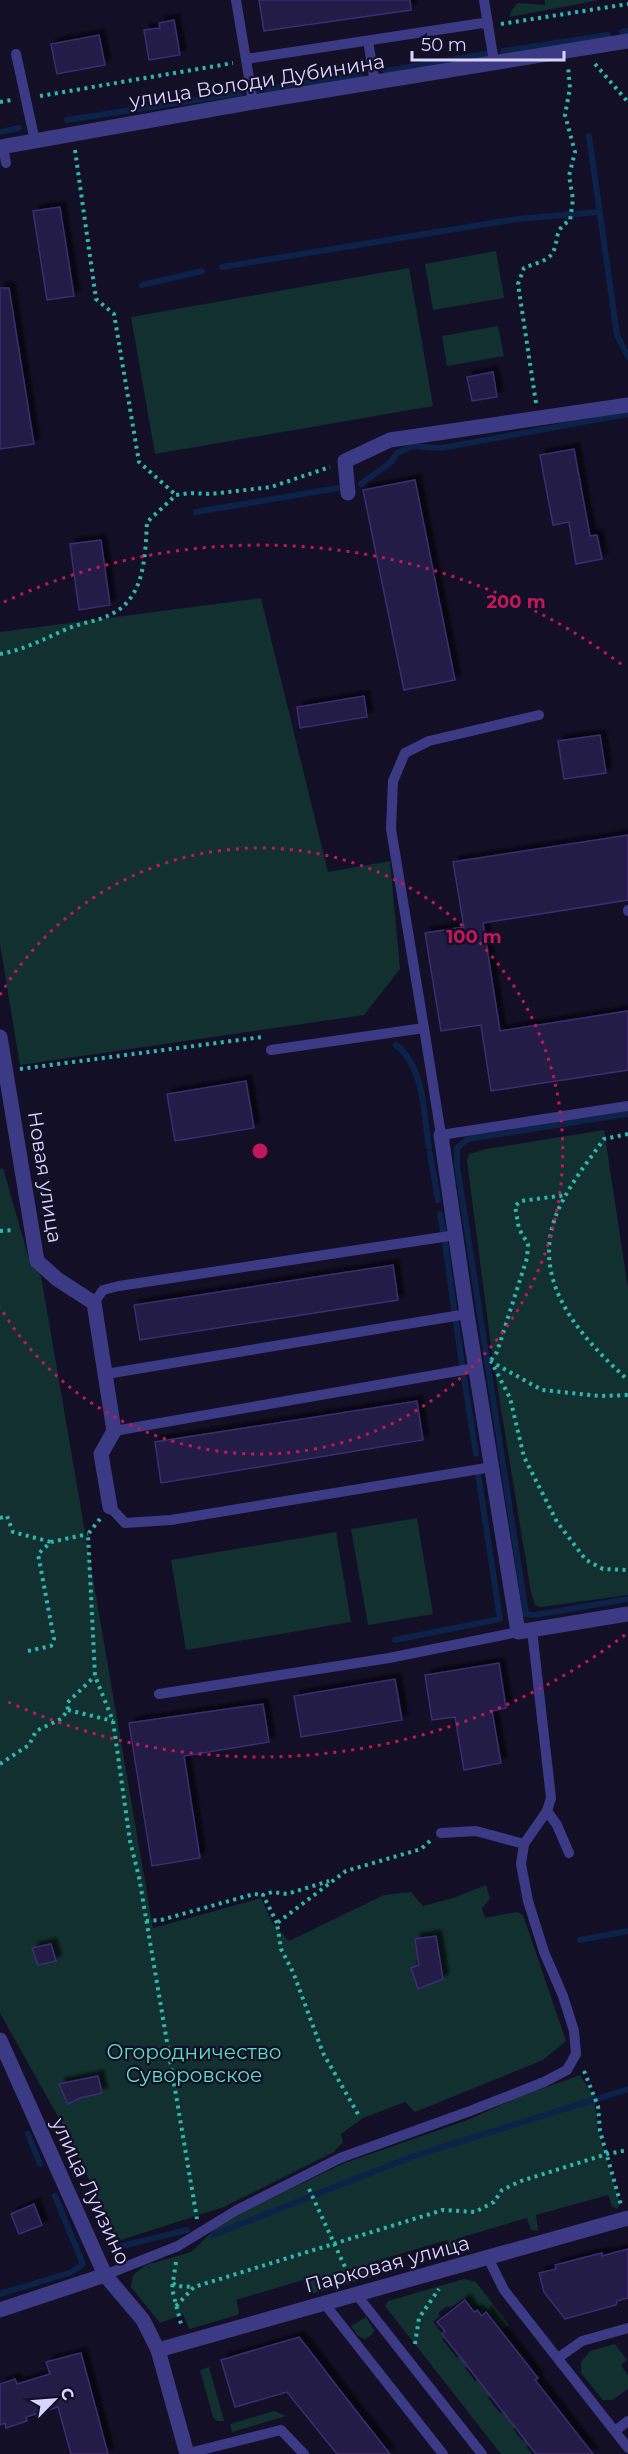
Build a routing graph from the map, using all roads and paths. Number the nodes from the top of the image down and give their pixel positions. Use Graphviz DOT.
graph roads {
  1 [pos="236,0"];
  2 [pos="484,0"];
  3 [pos="628,4"];
  4 [pos="488,25"];
  5 [pos="368,41"];
  6 [pos="628,41"];
  7 [pos="581,48"];
  8 [pos="565,51"];
  9 [pos="16,54"];
  10 [pos="246,59"];
  11 [pos="494,63"];
  12 [pos="375,83"];
  13 [pos="27,98"];
  14 [pos="0,102"];
  15 [pos="253,102"];
  16 [pos="628,102"];
  17 [pos="72,134"];
  18 [pos="35,141"];
  19 [pos="2,147"];
  20 [pos="6,163"];
  21 [pos="628,405"];
  22 [pos="538,418"];
  23 [pos="345,461"];
  24 [pos="348,493"];
  25 [pos="176,495"];
  26 [pos="0,654"];
  27 [pos="539,715"];
  28 [pos="424,1028"];
  29 [pos="0,1037"];
  30 [pos="283,1047"];
  31 [pos="271,1050"];
  32 [pos="7,1071"];
  33 [pos="628,1106"];
  34 [pos="628,1134"];
  35 [pos="441,1135"];
  36 [pos="566,1195"];
  37 [pos="456,1235"];
  38 [pos="94,1303"];
  39 [pos="467,1314"];
  40 [pos="491,1361"];
  41 [pos="475,1368"];
  42 [pos="106,1374"];
  43 [pos="628,1380"];
  44 [pos="628,1395"];
  45 [pos="114,1431"];
  46 [pos="492,1467"];
  47 [pos="110,1507"];
  48 [pos="0,1518"];
  49 [pos="88,1534"];
  50 [pos="51,1542"];
  51 [pos="628,1570"];
  52 [pos="628,1614"];
  53 [pos="525,1631"];
  54 [pos="28,1651"];
  55 [pos="95,1676"];
  56 [pos="159,1694"];
  57 [pos="68,1710"];
  58 [pos="113,1721"];
  59 [pos="0,1764"];
  60 [pos="547,1811"];
  61 [pos="441,1833"];
  62 [pos="524,1844"];
  63 [pos="569,1852"];
  64 [pos="334,1880"];
  65 [pos="262,1895"];
  66 [pos="146,1920"];
  67 [pos="277,1923"];
  68 [pos="0,2040"];
  69 [pos="576,2054"];
  70 [pos="358,2114"];
  71 [pos="628,2150"];
  72 [pos="607,2154"];
  73 [pos="310,2191"];
  74 [pos="625,2212"];
  75 [pos="199,2232"];
  76 [pos="335,2244"];
  77 [pos="178,2246"];
  78 [pos="488,2258"];
  79 [pos="105,2275"];
  80 [pos="173,2282"];
  81 [pos="442,2283"];
  82 [pos="194,2287"];
  83 [pos="354,2288"];
  84 [pos="324,2303"];
  85 [pos="176,2306"];
  86 [pos="0,2310"];
  87 [pos="628,2328"];
  88 [pos="183,2330"];
  89 [pos="414,2348"];
  90 [pos="158,2350"];
  91 [pos="558,2358"];
  92 [pos="628,2421"];
  93 [pos="615,2431"];
  94 [pos="628,2448"];
  95 [pos="186,2454"];
  96 [pos="304,2454"];
  97 [pos="443,2454"];
  98 [pos="482,2454"];
  1 -- 10 [label="lane"];
  2 -- 4 [label="lane"];
  3 -- 4 [label="path"];
  4 -- 5 [label="lane"];
  4 -- 11 [label="lane"];
  5 -- 10 [label="lane"];
  5 -- 12 [label="lane"];
  6 -- 7 [label="street, улица Володи Дубинина"];
  7 -- 8 [label="street, улица Володи Дубинина"];
  7 -- 16 [label="path"];
  8 -- 11 [label="street, улица Володи Дубинина"];
  8 -- 22 [label="path"];
  9 -- 13 [label="lane"];
  10 -- 13 [label="path"];
  10 -- 15 [label="lane"];
  11 -- 12 [label="street, улица Володи Дубинина"];
  12 -- 15 [label="street, улица Володи Дубинина"];
  13 -- 14 [label="path"];
  13 -- 18 [label="lane"];
  15 -- 17 [label="street, улица Володи Дубинина"];
  17 -- 18 [label="street, улица Володи Дубинина"];
  17 -- 25 [label="path"];
  18 -- 19 [label="street, улица Володи Дубинина"];
  19 -- 20 [label="lane"];
  21 -- 22 [label="street"];
  22 -- 23 [label="street"];
  23 -- 24 [label="street"];
  23 -- 25 [label="path"];
  25 -- 26 [label="path"];
  27 -- 28 [label="lane"];
  28 -- 30 [label="lane"];
  28 -- 35 [label="lane"];
  29 -- 32 [label="street, Новая улица"];
  30 -- 31 [label="lane"];
  30 -- 32 [label="path"];
  32 -- 38 [label="street, Новая улица"];
  33 -- 35 [label="lane"];
  34 -- 36 [label="path"];
  35 -- 37 [label="street"];
  36 -- 40 [label="path"];
  36 -- 43 [label="path"];
  37 -- 38 [label="lane"];
  37 -- 39 [label="street"];
  38 -- 42 [label="street"];
  39 -- 41 [label="street"];
  39 -- 42 [label="lane"];
  40 -- 44 [label="path"];
  40 -- 51 [label="path"];
  41 -- 45 [label="lane"];
  41 -- 46 [label="street"];
  42 -- 45 [label="street"];
  45 -- 47 [label="street"];
  46 -- 47 [label="lane"];
  46 -- 53 [label="street"];
  47 -- 49 [label="path"];
  48 -- 50 [label="path"];
  49 -- 50 [label="path"];
  49 -- 55 [label="path"];
  50 -- 54 [label="path"];
  52 -- 53 [label="street"];
  53 -- 56 [label="lane"];
  53 -- 60 [label="lane"];
  55 -- 57 [label="path"];
  55 -- 58 [label="path"];
  57 -- 58 [label="path"];
  57 -- 59 [label="path"];
  58 -- 66 [label="path"];
  60 -- 62 [label="lane"];
  60 -- 63 [label="lane"];
  61 -- 62 [label="lane"];
  61 -- 64 [label="path"];
  62 -- 69 [label="lane"];
  64 -- 65 [label="path"];
  64 -- 67 [label="path"];
  65 -- 66 [label="path"];
  65 -- 67 [label="path"];
  66 -- 75 [label="path"];
  67 -- 70 [label="path"];
  68 -- 79 [label="street, улица Луизино"];
  69 -- 72 [label="path"];
  69 -- 75 [label="lane"];
  71 -- 72 [label="path"];
  72 -- 74 [label="path"];
  72 -- 76 [label="path"];
  73 -- 76 [label="path"];
  74 -- 78 [label="street, Парковая улица"];
  75 -- 77 [label="lane"];
  76 -- 82 [label="path"];
  76 -- 83 [label="path"];
  77 -- 79 [label="lane"];
  77 -- 80 [label="path"];
  78 -- 83 [label="street, Парковая улица"];
  78 -- 91 [label="lane"];
  79 -- 86 [label="street"];
  79 -- 90 [label="street, улица Луизино"];
  80 -- 82 [label="path"];
  80 -- 85 [label="path"];
  81 -- 89 [label="path"];
  82 -- 85 [label="path"];
  83 -- 84 [label="street, Парковая улица"];
  83 -- 98 [label="lane"];
  84 -- 90 [label="street, Парковая улица"];
  84 -- 97 [label="lane"];
  85 -- 88 [label="path"];
  87 -- 91 [label="lane"];
  90 -- 95 [label="street, улица Луизино"];
  91 -- 93 [label="lane"];
  92 -- 93 [label="lane"];
  93 -- 94 [label="lane"];
  95 -- 96 [label="lane"];
}
